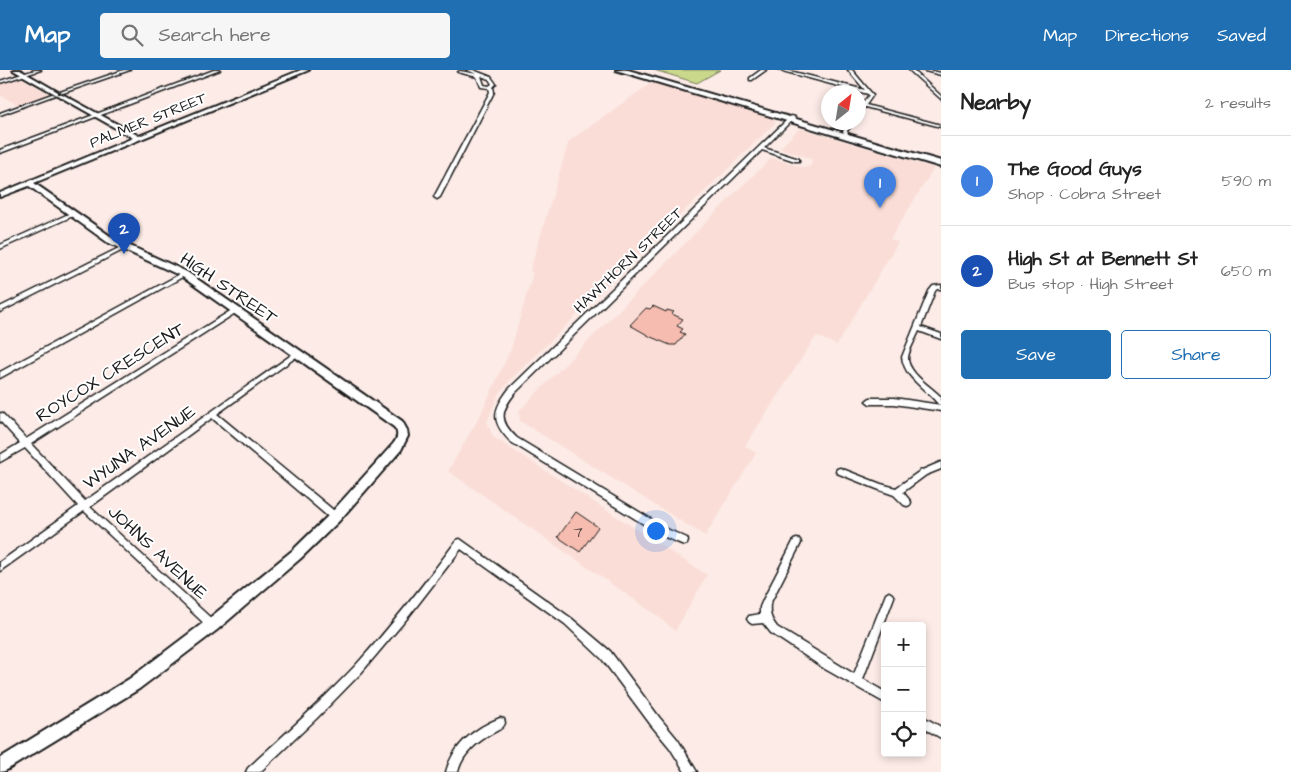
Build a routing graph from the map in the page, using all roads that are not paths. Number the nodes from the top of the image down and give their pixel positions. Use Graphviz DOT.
graph roads {
  1 [pos="16,70"];
  2 [pos="39,70"];
  3 [pos="128,70"];
  4 [pos="218,70"];
  5 [pos="306,70"];
  6 [pos="467,70"];
  7 [pos="620,70"];
  8 [pos="629,70"];
  9 [pos="764,70"];
  10 [pos="781,70"];
  11 [pos="850,70"];
  12 [pos="911,70"];
  13 [pos="923,70"];
  14 [pos="941,74"];
  15 [pos="24,75"];
  16 [pos="752,79"];
  17 [pos="0,82"];
  18 [pos="491,86"];
  19 [pos="870,93"];
  20 [pos="58,94"];
  21 [pos="941,98"];
  22 [pos="866,106"];
  23 [pos="0,114"];
  24 [pos="97,115"];
  25 [pos="792,119"];
  26 [pos="941,126"];
  27 [pos="848,130"];
  28 [pos="846,134"];
  29 [pos="139,139"];
  30 [pos="761,148"];
  31 [pos="0,152"];
  32 [pos="941,159"];
  33 [pos="797,160"];
  34 [pos="941,164"];
  35 [pos="29,183"];
  36 [pos="0,195"];
  37 [pos="437,197"];
  38 [pos="72,214"];
  39 [pos="0,247"];
  40 [pos="123,248"];
  41 [pos="184,274"];
  42 [pos="941,287"];
  43 [pos="0,310"];
  44 [pos="237,310"];
  45 [pos="917,328"];
  46 [pos="941,337"];
  47 [pos="297,354"];
  48 [pos="0,375"];
  49 [pos="870,401"];
  50 [pos="941,402"];
  51 [pos="941,408"];
  52 [pos="213,415"];
  53 [pos="0,416"];
  54 [pos="25,443"];
  55 [pos="0,459"];
  56 [pos="941,466"];
  57 [pos="840,471"];
  58 [pos="897,492"];
  59 [pos="907,502"];
  60 [pos="84,506"];
  61 [pos="335,517"];
  62 [pos="684,541"];
  63 [pos="797,543"];
  64 [pos="0,567"];
  65 [pos="889,597"];
  66 [pos="765,618"];
  67 [pos="752,620"];
  68 [pos="212,625"];
  69 [pos="857,681"];
  70 [pos="881,696"];
  71 [pos="500,723"];
  72 [pos="926,724"];
  73 [pos="941,734"];
  74 [pos="0,766"];
  75 [pos="252,772"];
  76 [pos="452,772"];
  77 [pos="691,772"];
  1 -- 15 [label="street"];
  2 -- 15 [label="street"];
  3 -- 20 [label="street"];
  4 -- 24 [label="street"];
  5 -- 29 [label="street, PALMER STREET"];
  6 -- 18 [label="street"];
  6 -- 18 [label="street"];
  7 -- 25 [label="highway"];
  8 -- 25 [label="highway"];
  9 -- 16 [label="street"];
  10 -- 19 [label="street"];
  11 -- 19 [label="street"];
  12 -- 21 [label="street"];
  13 -- 14 [label="street"];
  15 -- 17 [label="street"];
  15 -- 20 [label="street"];
  18 -- 37 [label="street"];
  19 -- 22 [label="street"];
  20 -- 23 [label="street"];
  20 -- 24 [label="street"];
  22 -- 26 [label="street"];
  24 -- 29 [label="street"];
  24 -- 31 [label="street"];
  25 -- 28 [label="highway"];
  25 -- 30 [label="street, HAWTHORN STREET"];
  27 -- 28 [label="street"];
  28 -- 32 [label="highway"];
  28 -- 34 [label="highway"];
  29 -- 35 [label="street, PALMER STREET"];
  30 -- 33 [label="street"];
  30 -- 62 [label="street, HAWTHORN STREET"];
  35 -- 36 [label="street, PALMER STREET"];
  35 -- 38 [label="street, HIGH STREET"];
  38 -- 39 [label="street"];
  38 -- 40 [label="street, HIGH STREET"];
  40 -- 41 [label="street, HIGH STREET"];
  40 -- 43 [label="street"];
  41 -- 44 [label="street, HIGH STREET"];
  41 -- 48 [label="street"];
  42 -- 45 [label="street"];
  44 -- 47 [label="street, HIGH STREET"];
  44 -- 54 [label="street, ROYCOX CRESCENT"];
  45 -- 46 [label="street"];
  45 -- 50 [label="street"];
  47 -- 52 [label="street, WYUNA AVENUE"];
  47 -- 61 [label="street, HIGH STREET"];
  49 -- 51 [label="street"];
  52 -- 60 [label="street, WYUNA AVENUE"];
  52 -- 61 [label="street"];
  53 -- 54 [label="street, JOHNS AVENUE"];
  54 -- 55 [label="street, ROYCOX CRESCENT"];
  54 -- 60 [label="street, JOHNS AVENUE"];
  56 -- 58 [label="street"];
  57 -- 58 [label="street"];
  58 -- 59 [label="street"];
  60 -- 64 [label="street, WYUNA AVENUE"];
  60 -- 68 [label="street, JOHNS AVENUE"];
  61 -- 68 [label="street"];
  63 -- 66 [label="street"];
  65 -- 69 [label="street"];
  66 -- 67 [label="street"];
  66 -- 69 [label="street"];
  68 -- 74 [label="street"];
  69 -- 70 [label="street"];
  71 -- 76 [label="street"];
  72 -- 73 [label="street"];
  75 -- 77 [label="street"];
}
